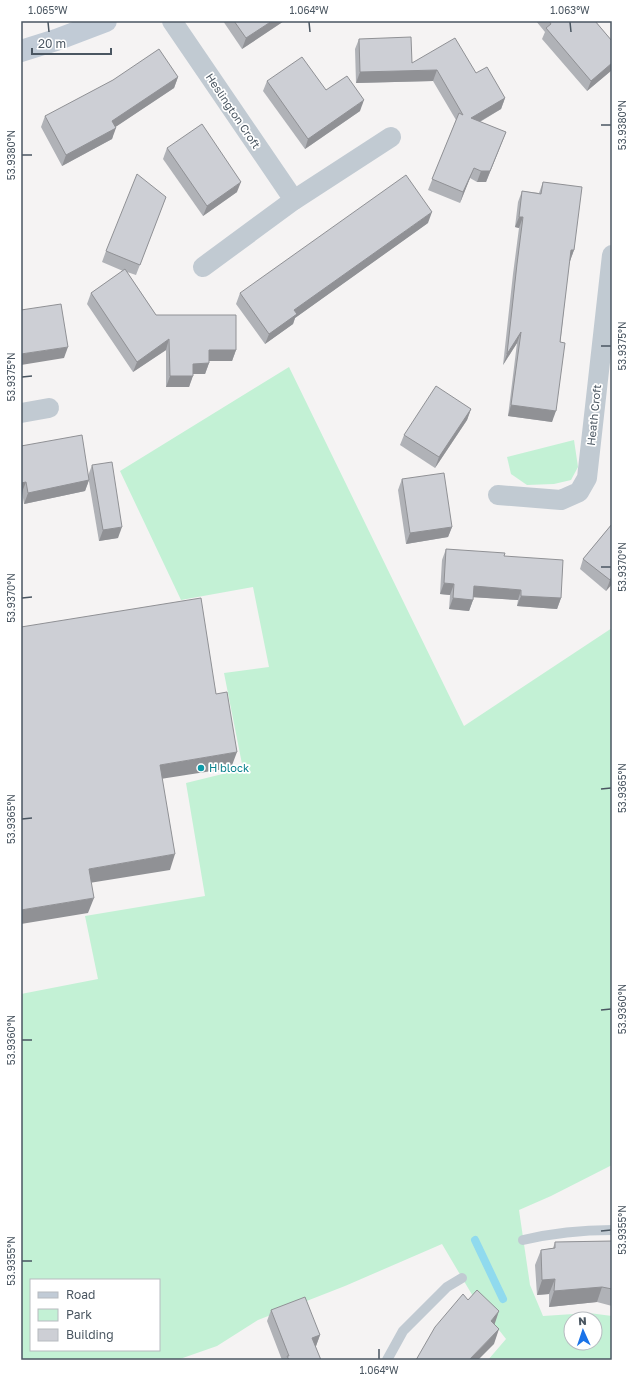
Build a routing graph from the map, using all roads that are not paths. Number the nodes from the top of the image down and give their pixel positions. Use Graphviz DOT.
graph roads {
  1 [pos="106,21"];
  2 [pos="172,21"];
  3 [pos="21,51"];
  4 [pos="391,137"];
  5 [pos="294,200"];
  6 [pos="612,255"];
  7 [pos="203,267"];
  8 [pos="49,408"];
  9 [pos="21,413"];
  10 [pos="498,495"];
  11 [pos="612,1230"];
  12 [pos="523,1240"];
  13 [pos="462,1278"];
  14 [pos="387,1360"];
  1 -- 3 [label="street"];
  2 -- 5 [label="street, Heslington Croft"];
  4 -- 5 [label="street"];
  5 -- 7 [label="street"];
  6 -- 10 [label="street, Heath Croft"];
  8 -- 9 [label="street"];
  11 -- 12 [label="lane"];
  13 -- 14 [label="lane"];
}
